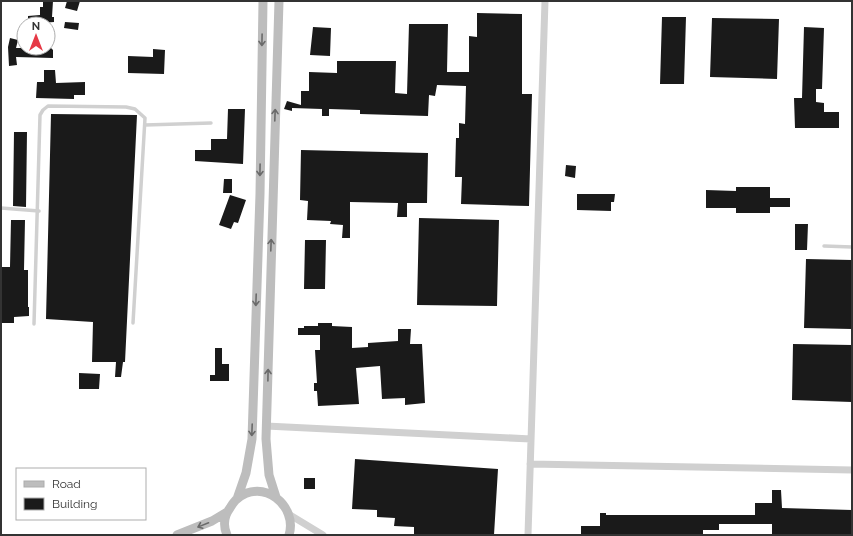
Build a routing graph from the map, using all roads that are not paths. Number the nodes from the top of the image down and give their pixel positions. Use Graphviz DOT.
graph roads {
  1 [pos="263,1"];
  2 [pos="279,1"];
  3 [pos="545,1"];
  4 [pos="211,123"];
  5 [pos="145,125"];
  6 [pos="1,208"];
  7 [pos="39,210"];
  8 [pos="824,246"];
  9 [pos="852,247"];
  10 [pos="133,323"];
  11 [pos="34,324"];
  12 [pos="266,426"];
  13 [pos="531,439"];
  14 [pos="530,464"];
  15 [pos="852,470"];
  16 [pos="276,497"];
  17 [pos="237,499"];
  18 [pos="227,512"];
  19 [pos="290,515"];
  20 [pos="177,535"];
  21 [pos="227,535"];
  22 [pos="289,535"];
  23 [pos="323,535"];
  24 [pos="528,535"];
  1 -- 17 [label="street, one-way"];
  12 -- 2 [label="street, one-way"];
  3 -- 13 [label="street"];
  4 -- 5 [label="lane"];
  5 -- 7 [label="lane"];
  5 -- 10 [label="lane"];
  6 -- 7 [label="lane"];
  7 -- 11 [label="lane"];
  8 -- 9 [label="lane"];
  12 -- 13 [label="street"];
  12 -- 16 [label="street"];
  13 -- 14 [label="street"];
  14 -- 15 [label="street"];
  14 -- 24 [label="street"];
  16 -- 17 [label="street"];
  16 -- 19 [label="street"];
  17 -- 18 [label="street"];
  18 -- 20 [label="street, one-way"];
  18 -- 21 [label="street"];
  19 -- 22 [label="street"];
  19 -- 23 [label="street"];
}
